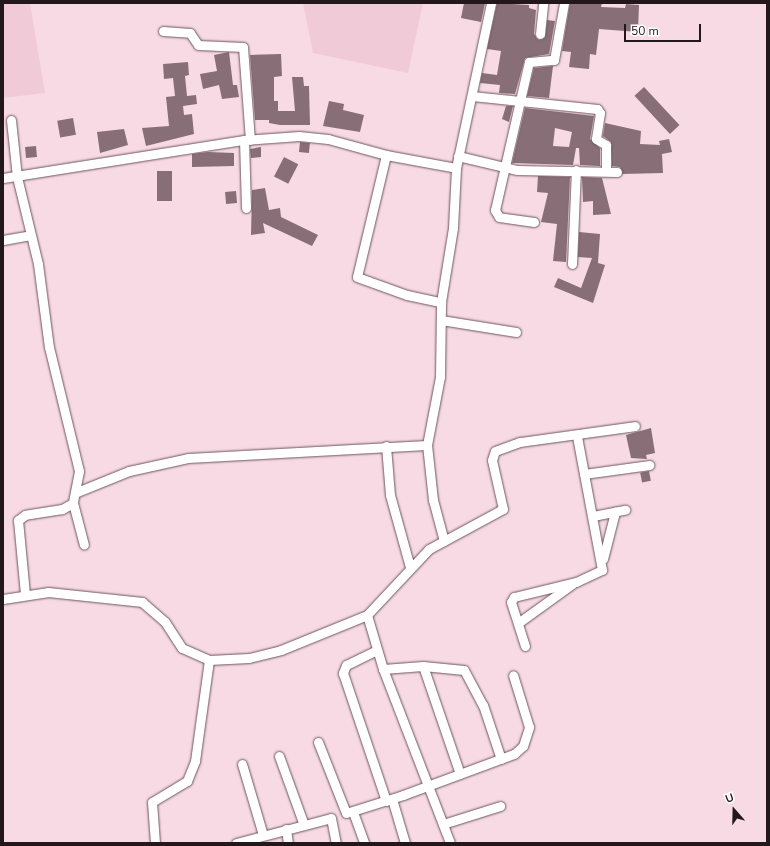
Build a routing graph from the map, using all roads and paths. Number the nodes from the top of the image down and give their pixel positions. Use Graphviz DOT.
graph roads {
  1 [pos="491,3"];
  2 [pos="543,3"];
  3 [pos="564,3"];
  4 [pos="163,31"];
  5 [pos="540,34"];
  6 [pos="472,96"];
  7 [pos="522,102"];
  8 [pos="11,120"];
  9 [pos="247,140"];
  10 [pos="386,155"];
  11 [pos="458,156"];
  12 [pos="456,168"];
  13 [pos="507,169"];
  14 [pos="576,170"];
  15 [pos="606,171"];
  16 [pos="617,172"];
  17 [pos="17,177"];
  18 [pos="3,178"];
  19 [pos="246,208"];
  20 [pos="534,222"];
  21 [pos="31,235"];
  22 [pos="3,240"];
  23 [pos="572,264"];
  24 [pos="441,302"];
  25 [pos="441,320"];
  26 [pos="516,332"];
  27 [pos="635,426"];
  28 [pos="577,436"];
  29 [pos="386,446"];
  30 [pos="427,446"];
  31 [pos="649,465"];
  32 [pos="584,474"];
  33 [pos="77,492"];
  34 [pos="73,503"];
  35 [pos="625,510"];
  36 [pos="615,512"];
  37 [pos="593,516"];
  38 [pos="444,541"];
  39 [pos="84,546"];
  40 [pos="602,562"];
  41 [pos="410,567"];
  42 [pos="576,582"];
  43 [pos="25,594"];
  44 [pos="3,599"];
  45 [pos="367,615"];
  46 [pos="518,623"];
  47 [pos="525,646"];
  48 [pos="378,650"];
  49 [pos="209,660"];
  50 [pos="423,666"];
  51 [pos="383,669"];
  52 [pos="513,675"];
  53 [pos="318,742"];
  54 [pos="279,756"];
  55 [pos="501,759"];
  56 [pos="242,764"];
  57 [pos="460,774"];
  58 [pos="429,786"];
  59 [pos="389,800"];
  60 [pos="500,806"];
  61 [pos="353,812"];
  62 [pos="443,824"];
  63 [pos="304,825"];
  64 [pos="286,829"];
  65 [pos="262,835"];
  66 [pos="155,843"];
  67 [pos="236,843"];
  68 [pos="288,843"];
  69 [pos="336,843"];
  70 [pos="364,843"];
  71 [pos="406,843"];
  72 [pos="450,843"];
  1 -- 6 [label="street"];
  2 -- 5 [label="street"];
  3 -- 7 [label="street"];
  4 -- 9 [label="street"];
  6 -- 7 [label="street"];
  6 -- 11 [label="street"];
  7 -- 13 [label="street"];
  7 -- 15 [label="street"];
  8 -- 17 [label="street"];
  9 -- 10 [label="street"];
  9 -- 17 [label="street"];
  9 -- 19 [label="street"];
  10 -- 12 [label="street"];
  10 -- 24 [label="street"];
  11 -- 12 [label="street"];
  11 -- 13 [label="street"];
  12 -- 24 [label="street"];
  13 -- 14 [label="street"];
  13 -- 20 [label="street"];
  14 -- 15 [label="street"];
  14 -- 23 [label="street"];
  15 -- 16 [label="street"];
  17 -- 18 [label="street"];
  17 -- 21 [label="street"];
  21 -- 22 [label="street"];
  21 -- 33 [label="street"];
  24 -- 25 [label="street"];
  25 -- 26 [label="street"];
  25 -- 30 [label="street"];
  27 -- 28 [label="street"];
  28 -- 32 [label="street"];
  28 -- 38 [label="street"];
  29 -- 30 [label="street"];
  29 -- 33 [label="street"];
  29 -- 41 [label="street"];
  30 -- 38 [label="street"];
  31 -- 32 [label="street"];
  32 -- 37 [label="street"];
  33 -- 34 [label="street"];
  34 -- 39 [label="street"];
  34 -- 43 [label="street"];
  35 -- 36 [label="street"];
  36 -- 37 [label="street"];
  36 -- 40 [label="street"];
  37 -- 40 [label="street"];
  38 -- 41 [label="street"];
  40 -- 42 [label="street"];
  41 -- 45 [label="street"];
  42 -- 46 [label="street"];
  42 -- 46 [label="street"];
  43 -- 44 [label="street"];
  43 -- 49 [label="street"];
  45 -- 48 [label="street"];
  45 -- 49 [label="street"];
  46 -- 47 [label="street"];
  48 -- 51 [label="street"];
  48 -- 59 [label="street"];
  49 -- 66 [label="street"];
  50 -- 51 [label="street"];
  50 -- 55 [label="street"];
  50 -- 57 [label="street"];
  51 -- 58 [label="street"];
  52 -- 55 [label="street"];
  53 -- 61 [label="street"];
  54 -- 63 [label="street"];
  55 -- 57 [label="street"];
  56 -- 65 [label="street"];
  57 -- 58 [label="street"];
  58 -- 59 [label="street"];
  58 -- 62 [label="street"];
  59 -- 61 [label="street"];
  59 -- 71 [label="street"];
  60 -- 62 [label="street"];
  61 -- 70 [label="street"];
  62 -- 72 [label="street"];
  63 -- 64 [label="street"];
  63 -- 69 [label="street"];
  64 -- 65 [label="street"];
  64 -- 68 [label="street"];
  65 -- 67 [label="street"];
}
